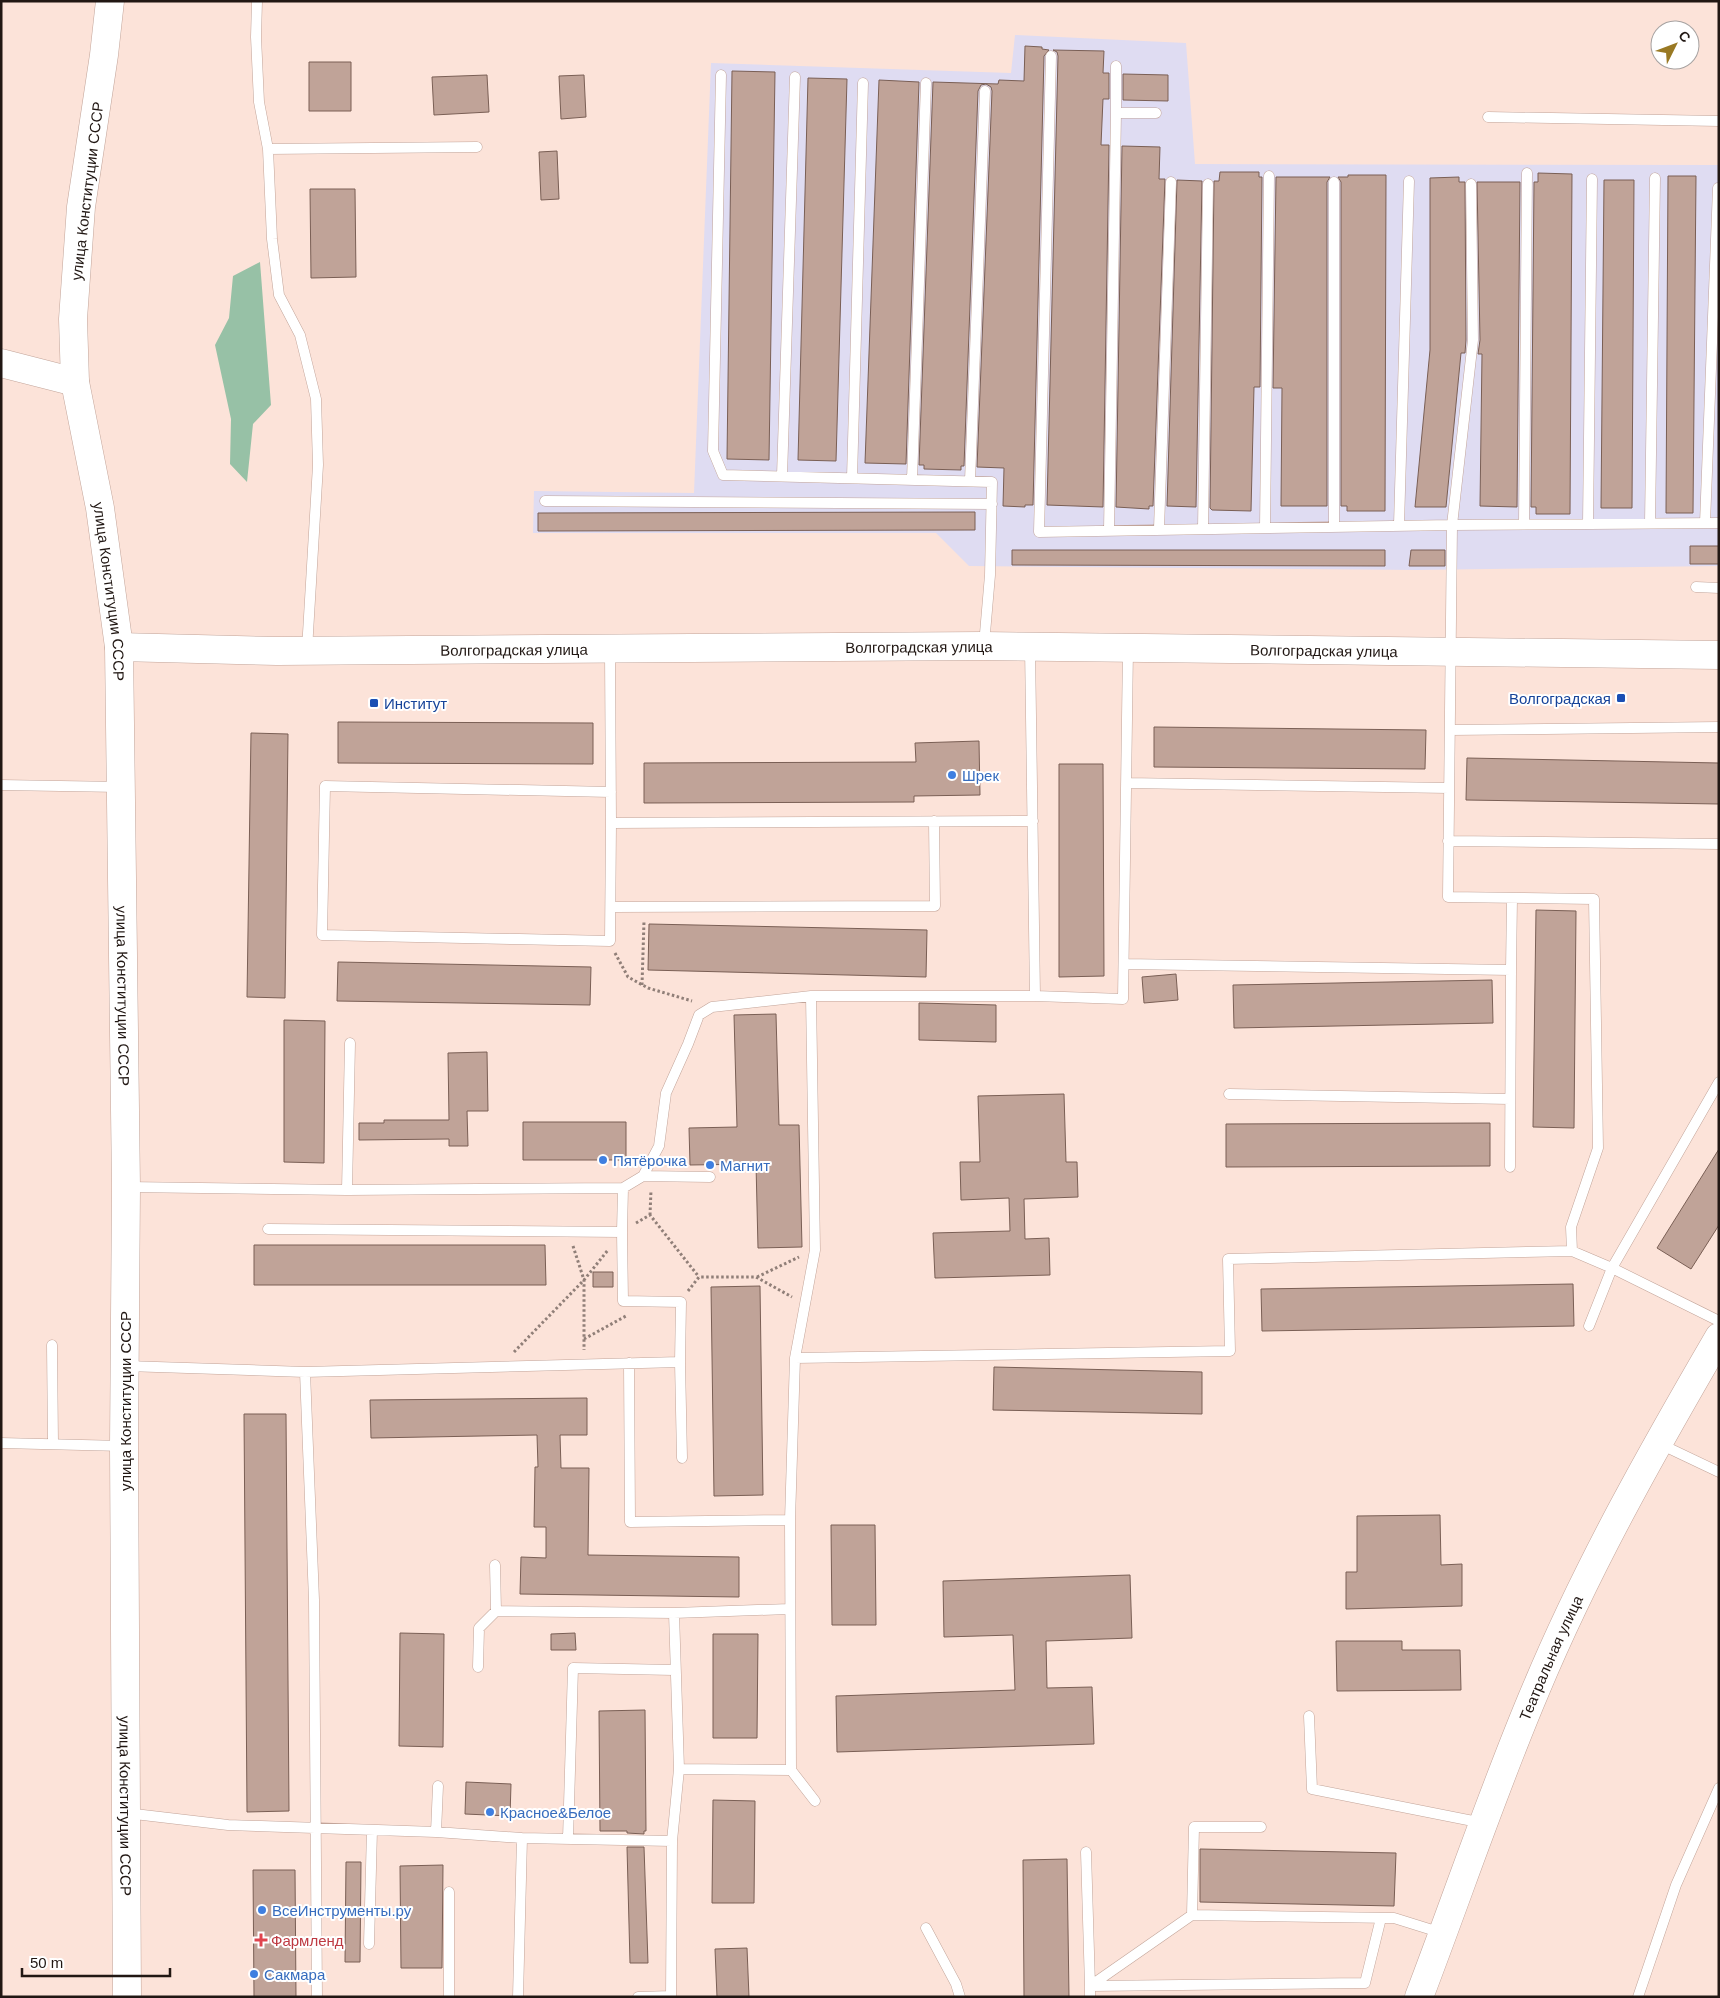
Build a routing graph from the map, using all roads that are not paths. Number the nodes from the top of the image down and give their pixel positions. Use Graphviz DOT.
graph roads {
  1 [pos="110,1"];
  2 [pos="257,1"];
  3 [pos="1051,56"];
  4 [pos="1116,66"];
  5 [pos="721,75"];
  6 [pos="795,77"];
  7 [pos="863,83"];
  8 [pos="926,83"];
  9 [pos="984,91"];
  10 [pos="1116,113"];
  11 [pos="1156,113"];
  12 [pos="1488,117"];
  13 [pos="1719,121"];
  14 [pos="477,147"];
  15 [pos="268,149"];
  16 [pos="1527,174"];
  17 [pos="1269,176"];
  18 [pos="1655,178"];
  19 [pos="1592,179"];
  20 [pos="1409,180"];
  21 [pos="1171,182"];
  22 [pos="1334,182"];
  23 [pos="1208,184"];
  24 [pos="1471,184"];
  25 [pos="1718,188"];
  26 [pos="1,363"];
  27 [pos="75,382"];
  28 [pos="782,476"];
  29 [pos="852,478"];
  30 [pos="912,480"];
  31 [pos="970,482"];
  32 [pos="545,501"];
  33 [pos="992,504"];
  34 [pos="1650,523"];
  35 [pos="1705,523"];
  36 [pos="1719,523"];
  37 [pos="1452,524"];
  38 [pos="1524,524"];
  39 [pos="1588,524"];
  40 [pos="1399,525"];
  41 [pos="1334,526"];
  42 [pos="1265,528"];
  43 [pos="1204,529"];
  44 [pos="1108,530"];
  45 [pos="1159,530"];
  46 [pos="1696,587"];
  47 [pos="1719,588"];
  48 [pos="984,646"];
  49 [pos="119,647"];
  50 [pos="1030,647"];
  51 [pos="1128,648"];
  52 [pos="610,649"];
  53 [pos="307,651"];
  54 [pos="1450,653"];
  55 [pos="1719,656"];
  56 [pos="1719,727"];
  57 [pos="1450,730"];
  58 [pos="1126,783"];
  59 [pos="1,786"];
  60 [pos="121,787"];
  61 [pos="1449,788"];
  62 [pos="611,792"];
  63 [pos="934,821"];
  64 [pos="1033,821"];
  65 [pos="611,823"];
  66 [pos="1448,841"];
  67 [pos="1719,844"];
  68 [pos="1512,898"];
  69 [pos="611,907"];
  70 [pos="1124,964"];
  71 [pos="1511,970"];
  72 [pos="811,996"];
  73 [pos="1035,996"];
  74 [pos="350,1043"];
  75 [pos="1719,1082"];
  76 [pos="1229,1094"];
  77 [pos="1510,1099"];
  78 [pos="1510,1167"];
  79 [pos="648,1177"];
  80 [pos="710,1177"];
  81 [pos="126,1187"];
  82 [pos="622,1188"];
  83 [pos="347,1190"];
  84 [pos="268,1229"];
  85 [pos="622,1232"];
  86 [pos="1572,1251"];
  87 [pos="1612,1268"];
  88 [pos="1719,1321"];
  89 [pos="1589,1326"];
  90 [pos="1719,1337"];
  91 [pos="52,1345"];
  92 [pos="795,1358"];
  93 [pos="680,1362"];
  94 [pos="629,1363"];
  95 [pos="125,1366"];
  96 [pos="305,1372"];
  97 [pos="1657,1442"];
  98 [pos="1,1443"];
  99 [pos="53,1444"];
  100 [pos="124,1446"];
  101 [pos="682,1458"];
  102 [pos="1719,1472"];
  103 [pos="790,1520"];
  104 [pos="495,1565"];
  105 [pos="789,1609"];
  106 [pos="496,1611"];
  107 [pos="674,1613"];
  108 [pos="478,1667"];
  109 [pos="674,1670"];
  110 [pos="1309,1716"];
  111 [pos="679,1769"];
  112 [pos="791,1770"];
  113 [pos="438,1786"];
  114 [pos="1719,1788"];
  115 [pos="815,1801"];
  116 [pos="126,1813"];
  117 [pos="1484,1823"];
  118 [pos="1261,1827"];
  119 [pos="314,1828"];
  120 [pos="372,1830"];
  121 [pos="436,1832"];
  122 [pos="522,1838"];
  123 [pos="568,1839"];
  124 [pos="672,1841"];
  125 [pos="1086,1852"];
  126 [pos="449,1892"];
  127 [pos="1192,1915"];
  128 [pos="1381,1918"];
  129 [pos="926,1928"];
  130 [pos="1443,1933"];
  131 [pos="369,1944"];
  132 [pos="1090,1991"];
  133 [pos="671,1996"];
  134 [pos="127,1997"];
  135 [pos="316,1997"];
  136 [pos="449,1997"];
  137 [pos="518,1997"];
  138 [pos="638,1997"];
  139 [pos="960,1997"];
  140 [pos="1419,1997"];
  141 [pos="1638,1997"];
  1 -- 27 [label="main road, улица Конституции СССР"];
  2 -- 15 [label="lane"];
  3 -- 44 [label="lane"];
  4 -- 10 [label="lane"];
  5 -- 28 [label="lane"];
  6 -- 28 [label="lane"];
  7 -- 29 [label="lane"];
  8 -- 30 [label="lane"];
  9 -- 31 [label="lane"];
  10 -- 11 [label="lane"];
  10 -- 44 [label="lane"];
  12 -- 13 [label="lane"];
  14 -- 15 [label="lane"];
  15 -- 53 [label="lane"];
  16 -- 38 [label="lane"];
  17 -- 42 [label="lane"];
  18 -- 34 [label="lane"];
  19 -- 39 [label="lane"];
  20 -- 40 [label="lane"];
  21 -- 45 [label="lane"];
  22 -- 41 [label="lane"];
  23 -- 43 [label="lane"];
  24 -- 37 [label="lane"];
  25 -- 35 [label="lane"];
  26 -- 27 [label="main road"];
  27 -- 49 [label="main road, улица Конституции СССР"];
  28 -- 29 [label="lane"];
  29 -- 30 [label="lane"];
  30 -- 31 [label="lane"];
  31 -- 33 [label="lane"];
  32 -- 33 [label="lane"];
  33 -- 48 [label="lane"];
  34 -- 35 [label="lane"];
  34 -- 39 [label="lane"];
  35 -- 36 [label="lane"];
  37 -- 38 [label="lane"];
  37 -- 40 [label="lane"];
  37 -- 54 [label="lane"];
  38 -- 39 [label="lane"];
  40 -- 41 [label="lane"];
  41 -- 42 [label="lane"];
  42 -- 43 [label="lane"];
  43 -- 45 [label="lane"];
  44 -- 45 [label="lane"];
  46 -- 47 [label="lane"];
  48 -- 50 [label="main road, Волгоградская улица"];
  48 -- 52 [label="main road, Волгоградская улица"];
  49 -- 53 [label="main road, Волгоградская улица"];
  49 -- 60 [label="main road, улица Конституции СССР"];
  50 -- 51 [label="main road, Волгоградская улица"];
  50 -- 64 [label="lane"];
  51 -- 54 [label="main road, Волгоградская улица"];
  51 -- 58 [label="lane"];
  52 -- 53 [label="main road, Волгоградская улица"];
  52 -- 62 [label="lane"];
  54 -- 55 [label="main road, Волгоградская улица"];
  54 -- 57 [label="lane"];
  56 -- 57 [label="lane"];
  57 -- 61 [label="lane"];
  58 -- 61 [label="lane"];
  58 -- 70 [label="lane"];
  59 -- 60 [label="lane"];
  60 -- 81 [label="main road, улица Конституции СССР"];
  61 -- 66 [label="lane"];
  62 -- 65 [label="lane"];
  62 -- 69 [label="lane"];
  63 -- 64 [label="lane"];
  63 -- 65 [label="lane"];
  63 -- 69 [label="lane"];
  64 -- 73 [label="lane"];
  65 -- 69 [label="lane"];
  66 -- 67 [label="lane"];
  66 -- 68 [label="lane"];
  68 -- 71 [label="lane"];
  68 -- 86 [label="lane"];
  70 -- 71 [label="lane"];
  70 -- 73 [label="lane"];
  71 -- 77 [label="lane"];
  72 -- 73 [label="lane"];
  72 -- 79 [label="lane"];
  72 -- 92 [label="lane"];
  74 -- 83 [label="lane"];
  75 -- 87 [label="lane"];
  76 -- 77 [label="lane"];
  77 -- 78 [label="lane"];
  79 -- 80 [label="lane"];
  79 -- 82 [label="lane"];
  81 -- 83 [label="lane"];
  81 -- 95 [label="main road, улица Конституции СССР"];
  82 -- 83 [label="lane"];
  82 -- 85 [label="lane"];
  84 -- 85 [label="lane"];
  85 -- 93 [label="lane"];
  86 -- 87 [label="lane"];
  86 -- 92 [label="lane"];
  87 -- 88 [label="lane"];
  87 -- 89 [label="lane"];
  90 -- 97 [label="main road, Театральная улица"];
  91 -- 99 [label="lane"];
  92 -- 103 [label="lane"];
  93 -- 94 [label="lane"];
  93 -- 101 [label="lane"];
  94 -- 96 [label="lane"];
  94 -- 103 [label="lane"];
  95 -- 96 [label="lane"];
  95 -- 100 [label="main road, улица Конституции СССР"];
  96 -- 119 [label="lane"];
  97 -- 102 [label="lane"];
  97 -- 117 [label="main road, Театральная улица"];
  98 -- 99 [label="lane"];
  99 -- 100 [label="lane"];
  100 -- 116 [label="main road, улица Конституции СССР"];
  103 -- 105 [label="lane"];
  104 -- 106 [label="lane"];
  105 -- 107 [label="lane"];
  105 -- 112 [label="lane"];
  106 -- 107 [label="lane"];
  106 -- 108 [label="lane"];
  107 -- 109 [label="lane"];
  109 -- 111 [label="lane"];
  109 -- 123 [label="lane"];
  110 -- 117 [label="lane"];
  111 -- 112 [label="lane"];
  111 -- 124 [label="lane"];
  112 -- 115 [label="lane"];
  113 -- 121 [label="lane"];
  114 -- 141 [label="lane"];
  116 -- 119 [label="lane"];
  116 -- 134 [label="main road, улица Конституции СССР"];
  117 -- 130 [label="main road, Театральная улица"];
  118 -- 127 [label="lane"];
  119 -- 120 [label="lane"];
  119 -- 135 [label="lane"];
  120 -- 121 [label="lane"];
  120 -- 131 [label="lane"];
  121 -- 122 [label="lane"];
  122 -- 123 [label="lane"];
  122 -- 137 [label="lane"];
  123 -- 124 [label="lane"];
  124 -- 133 [label="lane"];
  125 -- 132 [label="lane"];
  126 -- 136 [label="lane"];
  127 -- 128 [label="lane"];
  127 -- 132 [label="lane"];
  128 -- 130 [label="lane"];
  128 -- 132 [label="lane"];
  129 -- 139 [label="lane"];
  130 -- 140 [label="main road, Театральная улица"];
  133 -- 138 [label="lane"];
}
